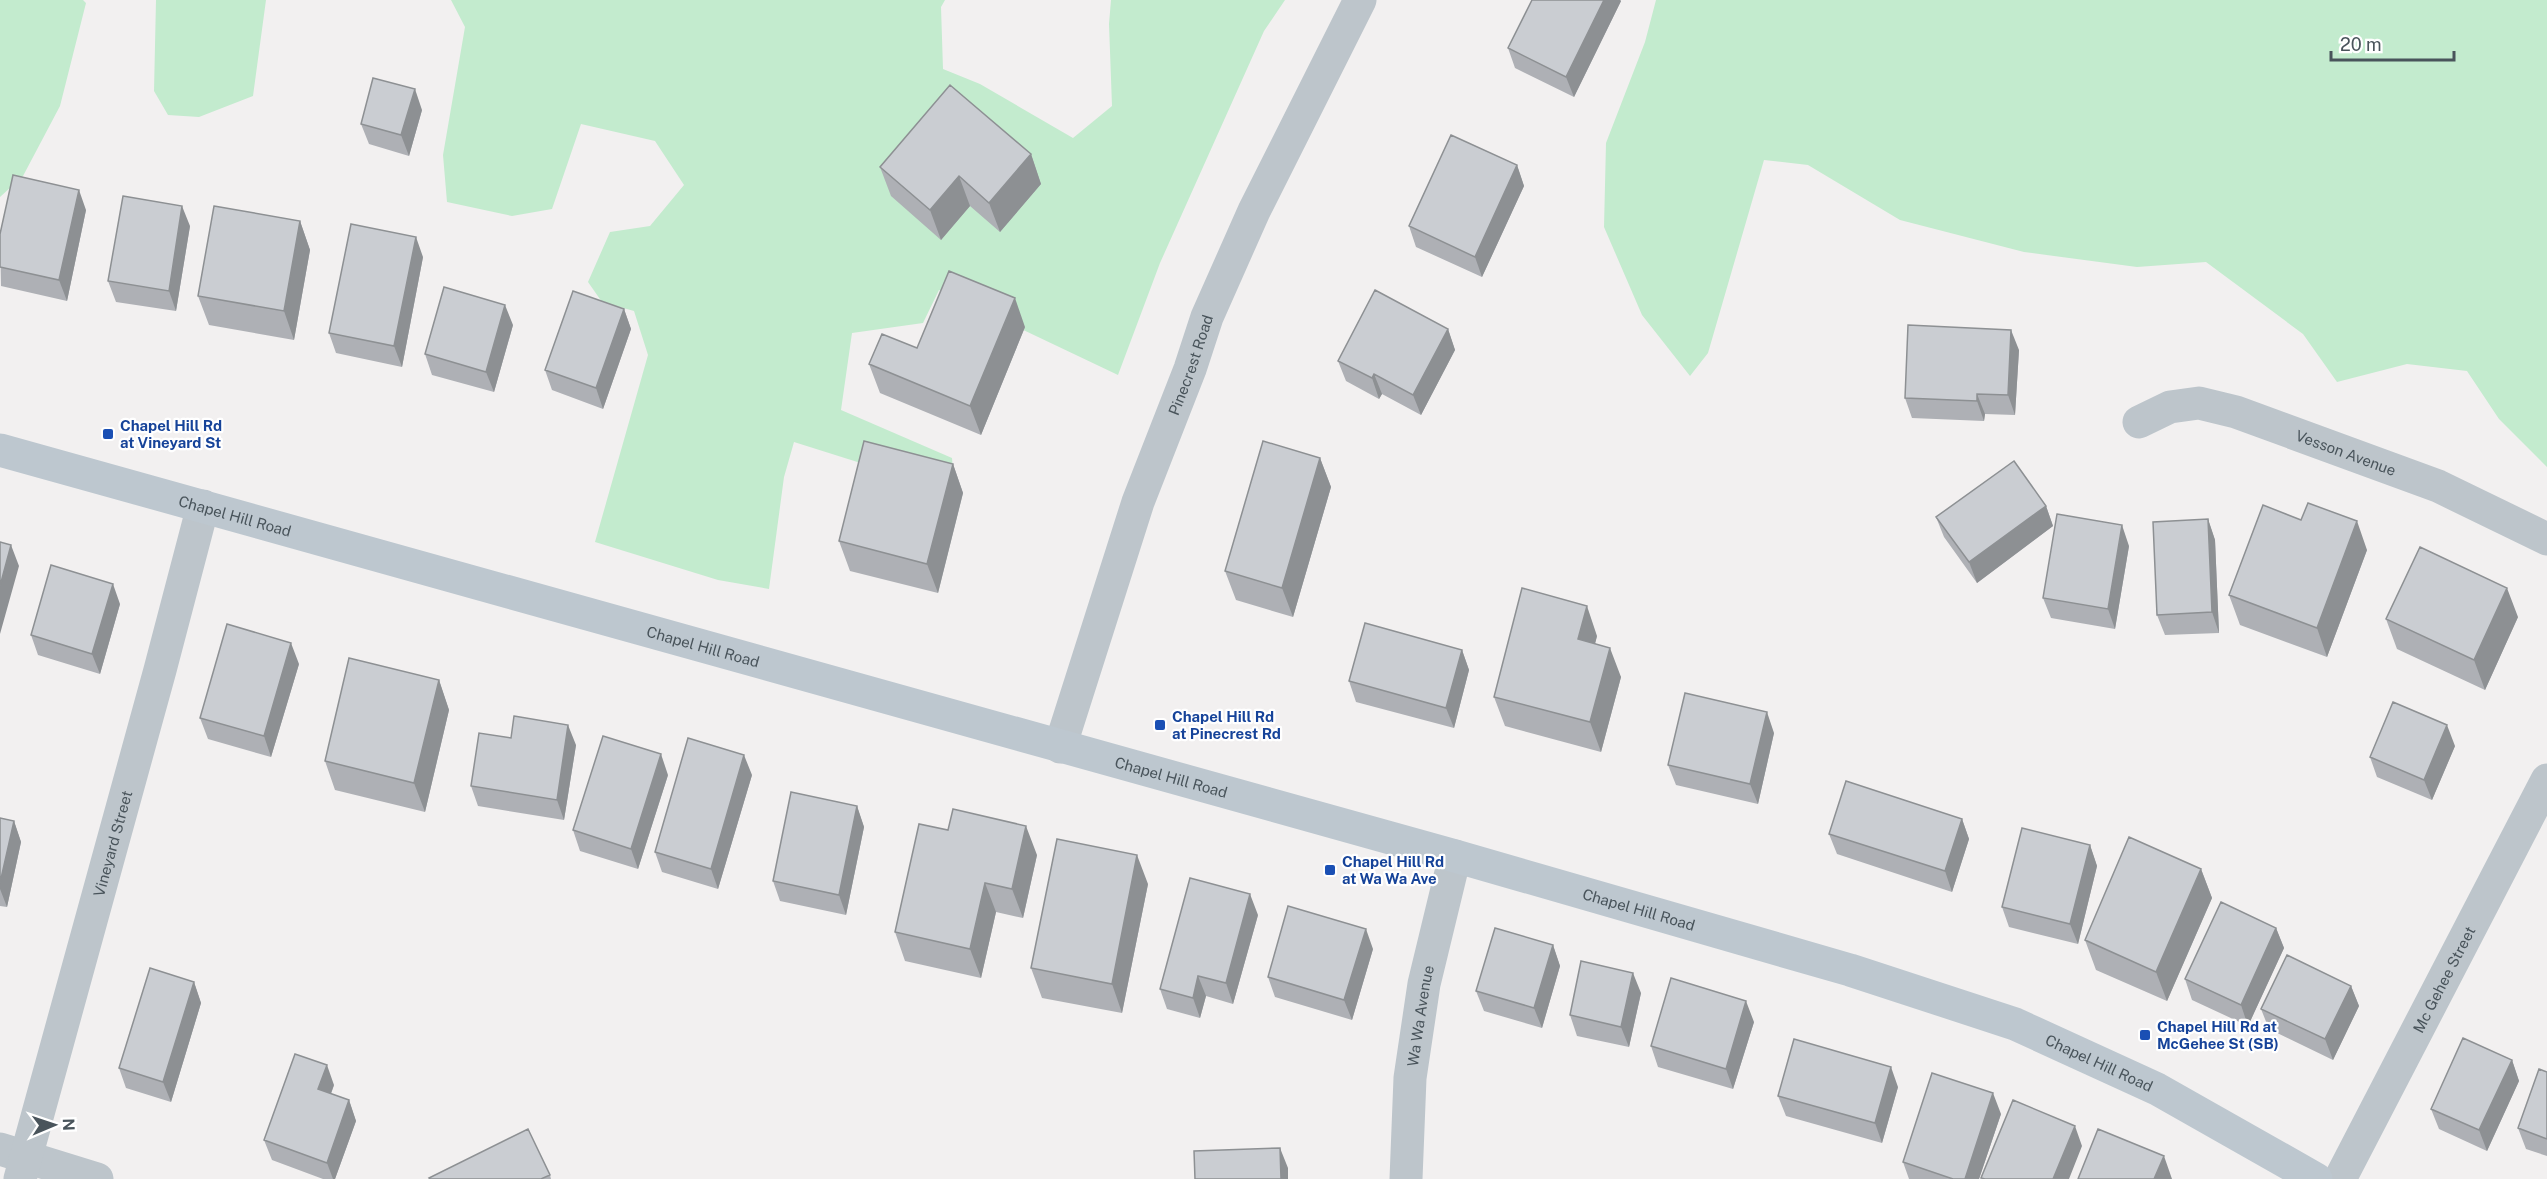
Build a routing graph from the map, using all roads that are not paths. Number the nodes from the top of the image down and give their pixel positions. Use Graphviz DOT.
graph roads {
  1 [pos="1360,0"];
  2 [pos="2139,422"];
  3 [pos="0,450"];
  4 [pos="203,506"];
  5 [pos="2547,539"];
  6 [pos="1060,747"];
  7 [pos="2547,780"];
  8 [pos="1455,856"];
  9 [pos="15,1161"];
  10 [pos="97,1179"];
  11 [pos="1406,1179"];
  12 [pos="2316,1179"];
  13 [pos="2340,1179"];
  1 -- 6 [label="street, Pinecrest Road"];
  2 -- 5 [label="street, Vesson Avenue"];
  3 -- 4 [label="street, Chapel Hill Road"];
  4 -- 6 [label="street, Chapel Hill Road"];
  4 -- 9 [label="street, Vineyard Street"];
  6 -- 8 [label="street, Chapel Hill Road"];
  7 -- 13 [label="street, Mc Gehee Street"];
  8 -- 11 [label="street, Wa Wa Avenue"];
  8 -- 12 [label="street, Chapel Hill Road"];
  9 -- 10 [label="street"];
}
